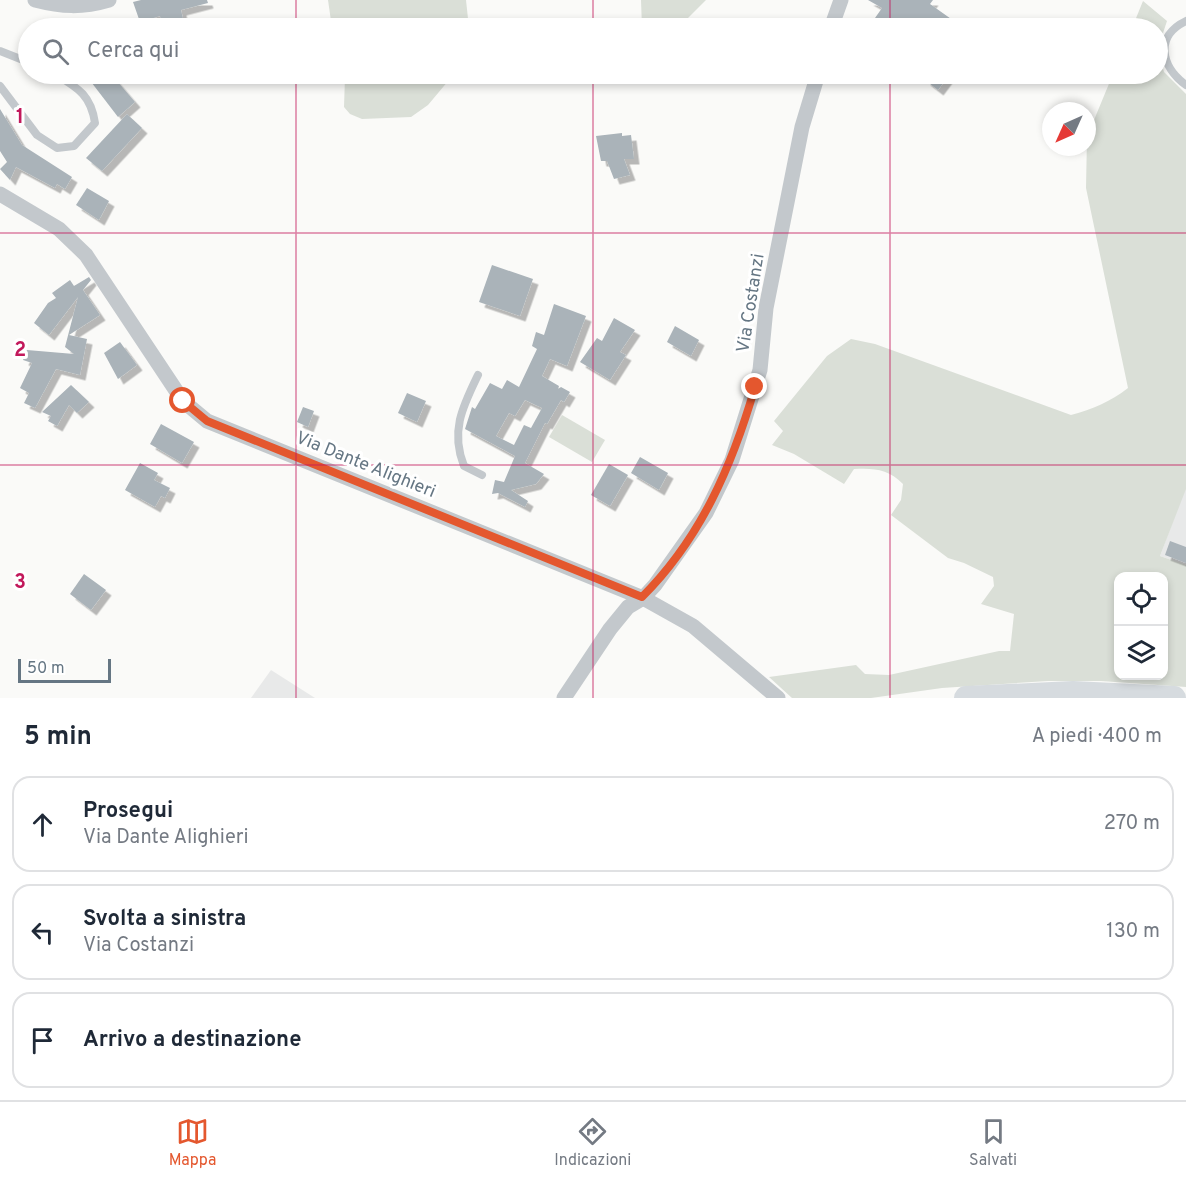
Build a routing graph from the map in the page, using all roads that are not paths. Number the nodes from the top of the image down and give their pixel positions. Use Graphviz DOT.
graph roads {
  1 [pos="34,0"];
  2 [pos="109,0"];
  3 [pos="841,0"];
  4 [pos="835,18"];
  5 [pos="1186,21"];
  6 [pos="1168,42"];
  7 [pos="0,51"];
  8 [pos="18,58"];
  9 [pos="1168,63"];
  10 [pos="72,84"];
  11 [pos="815,84"];
  12 [pos="1186,85"];
  13 [pos="0,86"];
  14 [pos="0,194"];
  15 [pos="478,375"];
  16 [pos="482,475"];
  17 [pos="642,597"];
  18 [pos="564,698"];
  19 [pos="778,698"];
  20 [pos="966,698"];
  21 [pos="1174,698"];
  1 -- 2 [label="street"];
  3 -- 4 [label="street"];
  5 -- 6 [label="lane"];
  7 -- 8 [label="lane"];
  9 -- 12 [label="lane"];
  10 -- 13 [label="lane"];
  11 -- 17 [label="street, Via Costanzi"];
  14 -- 17 [label="street, Via Dante Alighieri"];
  15 -- 16 [label="lane"];
  17 -- 18 [label="street, Via Costanzi"];
  17 -- 19 [label="street, Via Dante Alighieri"];
  20 -- 21 [label="highway"];
}
